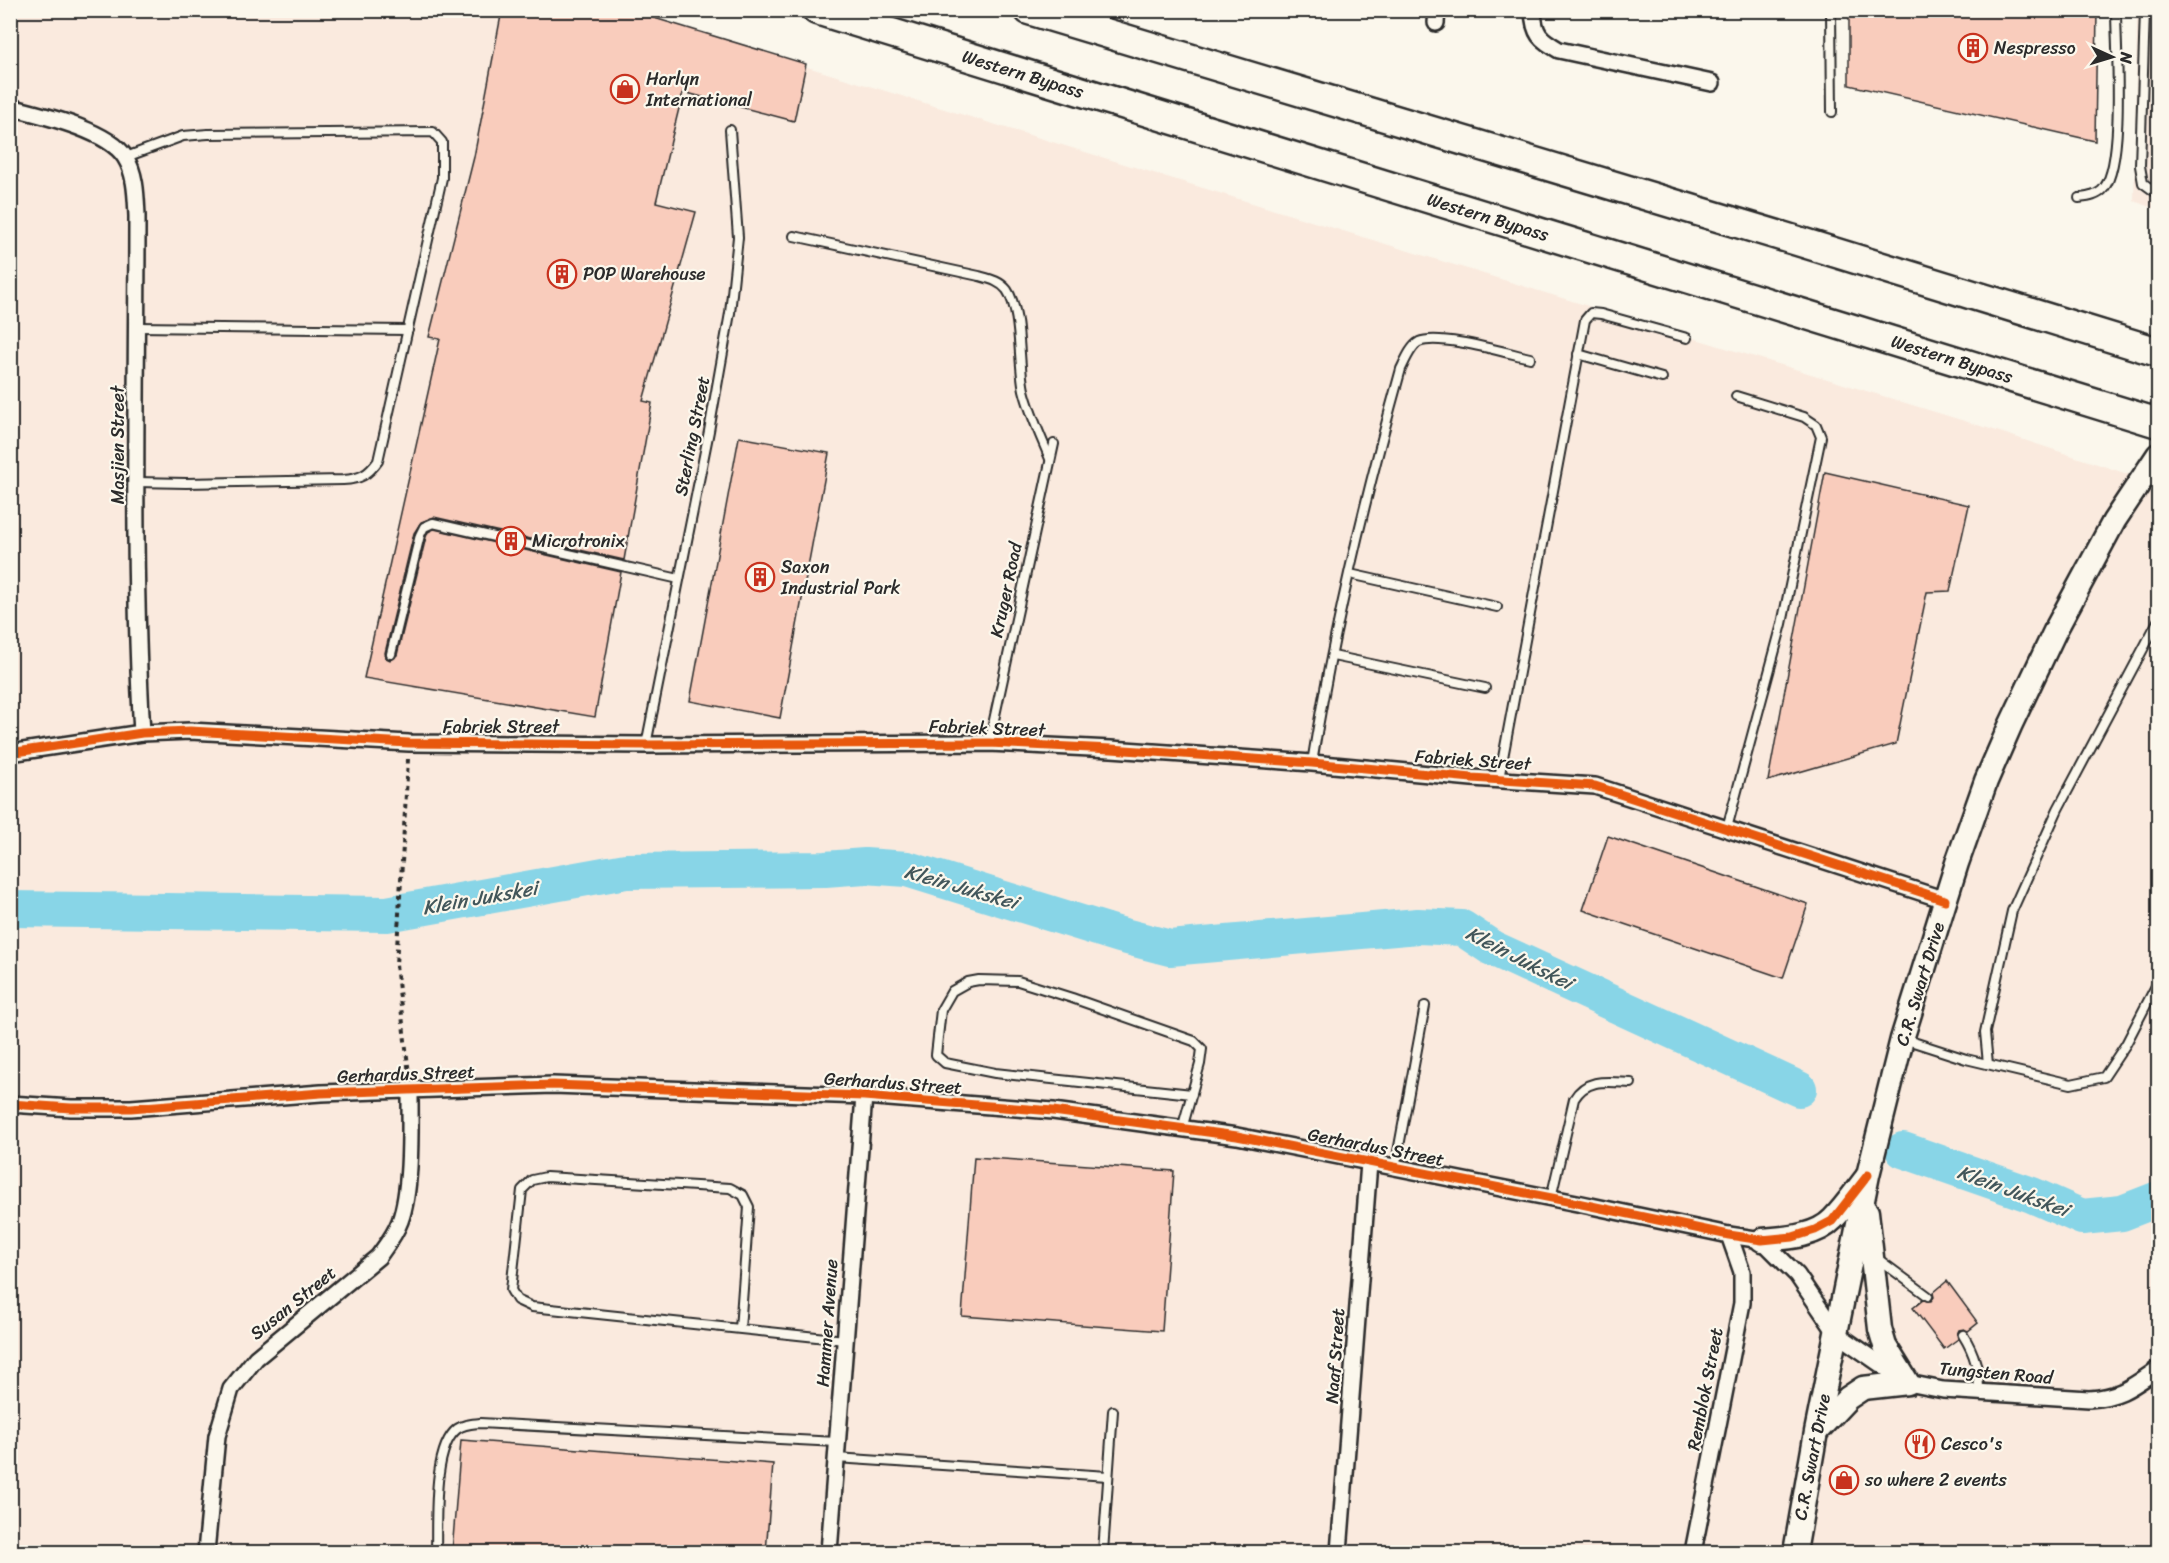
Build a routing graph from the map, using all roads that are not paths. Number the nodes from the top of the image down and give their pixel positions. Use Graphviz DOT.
graph roads {
  1 [pos="817,10"];
  2 [pos="1029,10"];
  3 [pos="1533,10"];
  4 [pos="1831,10"];
  5 [pos="2116,10"];
  6 [pos="2145,10"];
  7 [pos="1712,83"];
  8 [pos="10,106"];
  9 [pos="1832,112"];
  10 [pos="730,130"];
  11 [pos="126,158"];
  12 [pos="2158,194"];
  13 [pos="2079,198"];
  14 [pos="794,236"];
  15 [pos="137,327"];
  16 [pos="408,330"];
  17 [pos="1687,338"];
  18 [pos="2158,352"];
  19 [pos="1578,354"];
  20 [pos="1530,358"];
  21 [pos="1662,378"];
  22 [pos="1736,396"];
  23 [pos="2158,423"];
  24 [pos="1054,444"];
  25 [pos="2158,455"];
  26 [pos="1050,459"];
  27 [pos="137,482"];
  28 [pos="1350,573"];
  29 [pos="679,579"];
  30 [pos="1497,607"];
  31 [pos="2158,621"];
  32 [pos="391,654"];
  33 [pos="1332,656"];
  34 [pos="1485,688"];
  35 [pos="142,733"];
  36 [pos="988,743"];
  37 [pos="646,745"];
  38 [pos="10,753"];
  39 [pos="1312,763"];
  40 [pos="1499,779"];
  41 [pos="1727,828"];
  42 [pos="1945,900"];
  43 [pos="2158,982"];
  44 [pos="1425,1006"];
  45 [pos="1902,1039"];
  46 [pos="1988,1064"];
  47 [pos="1631,1083"];
  48 [pos="410,1090"];
  49 [pos="1192,1094"];
  50 [pos="864,1096"];
  51 [pos="10,1104"];
  52 [pos="1182,1129"];
  53 [pos="1369,1163"];
  54 [pos="1395,1168"];
  55 [pos="1867,1182"];
  56 [pos="1551,1197"];
  57 [pos="1730,1235"];
  58 [pos="1762,1240"];
  59 [pos="1872,1254"];
  60 [pos="1928,1296"];
  61 [pos="740,1329"];
  62 [pos="1837,1334"];
  63 [pos="1963,1335"];
  64 [pos="845,1340"];
  65 [pos="2158,1369"];
  66 [pos="1908,1383"];
  67 [pos="1979,1392"];
  68 [pos="1113,1411"];
  69 [pos="1816,1432"];
  70 [pos="837,1442"];
  71 [pos="836,1458"];
  72 [pos="1108,1476"];
  73 [pos="206,1552"];
  74 [pos="436,1552"];
  75 [pos="829,1552"];
  76 [pos="1103,1552"];
  77 [pos="1339,1552"];
  78 [pos="1693,1552"];
  79 [pos="1795,1552"];
  1 -- 23 [label="highway, Western Bypass"];
  2 -- 18 [label="highway"];
  3 -- 7 [label="street"];
  4 -- 9 [label="lane"];
  5 -- 13 [label="lane"];
  6 -- 12 [label="lane"];
  8 -- 11 [label="street"];
  10 -- 29 [label="lane, Sterling Street"];
  11 -- 15 [label="street, Masjien Street"];
  11 -- 16 [label="lane"];
  14 -- 26 [label="lane"];
  15 -- 16 [label="lane"];
  15 -- 27 [label="street, Masjien Street"];
  16 -- 27 [label="lane"];
  17 -- 19 [label="lane"];
  19 -- 21 [label="lane"];
  19 -- 40 [label="lane"];
  20 -- 28 [label="lane"];
  22 -- 41 [label="lane"];
  24 -- 26 [label="lane, Kruger Road"];
  25 -- 42 [label="street, C.R. Swart Drive"];
  26 -- 36 [label="lane, Kruger Road"];
  27 -- 35 [label="street, Masjien Street"];
  28 -- 30 [label="lane"];
  28 -- 33 [label="lane"];
  29 -- 32 [label="lane"];
  29 -- 37 [label="lane, Sterling Street"];
  31 -- 46 [label="lane"];
  33 -- 34 [label="lane"];
  33 -- 39 [label="lane"];
  35 -- 37 [label="street, Fabriek Street"];
  35 -- 38 [label="street, Fabriek Street"];
  36 -- 37 [label="street, Fabriek Street"];
  36 -- 39 [label="street, Fabriek Street"];
  39 -- 40 [label="street, Fabriek Street"];
  40 -- 41 [label="street, Fabriek Street"];
  41 -- 42 [label="street, Fabriek Street"];
  42 -- 45 [label="street, C.R. Swart Drive"];
  43 -- 46 [label="lane"];
  44 -- 54 [label="lane"];
  45 -- 46 [label="lane"];
  45 -- 55 [label="street, C.R. Swart Drive"];
  47 -- 56 [label="lane"];
  48 -- 50 [label="street, Gerhardus Street"];
  48 -- 51 [label="street, Gerhardus Street"];
  48 -- 73 [label="street, Susan Street"];
  49 -- 49 [label="lane"];
  49 -- 52 [label="lane"];
  50 -- 52 [label="street, Gerhardus Street"];
  50 -- 64 [label="street, Hammer Avenue"];
  52 -- 53 [label="street, Gerhardus Street"];
  53 -- 54 [label="street, Gerhardus Street"];
  53 -- 77 [label="street, Naaf Street"];
  54 -- 56 [label="street, Gerhardus Street"];
  55 -- 58 [label="street"];
  55 -- 59 [label="street"];
  55 -- 62 [label="street, C.R. Swart Drive"];
  56 -- 57 [label="street, Gerhardus Street"];
  57 -- 58 [label="street, Gerhardus Street"];
  57 -- 78 [label="street, Remblok Street"];
  58 -- 62 [label="street"];
  59 -- 60 [label="lane"];
  59 -- 66 [label="street"];
  61 -- 61 [label="lane"];
  61 -- 64 [label="lane"];
  62 -- 66 [label="street, Tungsten Road"];
  62 -- 69 [label="street, C.R. Swart Drive"];
  63 -- 67 [label="lane"];
  64 -- 70 [label="street, Hammer Avenue"];
  65 -- 67 [label="street, Tungsten Road"];
  66 -- 67 [label="street, Tungsten Road"];
  66 -- 69 [label="street"];
  68 -- 72 [label="lane"];
  69 -- 79 [label="street, C.R. Swart Drive"];
  70 -- 71 [label="street, Hammer Avenue"];
  70 -- 74 [label="lane"];
  71 -- 72 [label="lane"];
  71 -- 75 [label="street, Hammer Avenue"];
  72 -- 76 [label="lane"];
}
